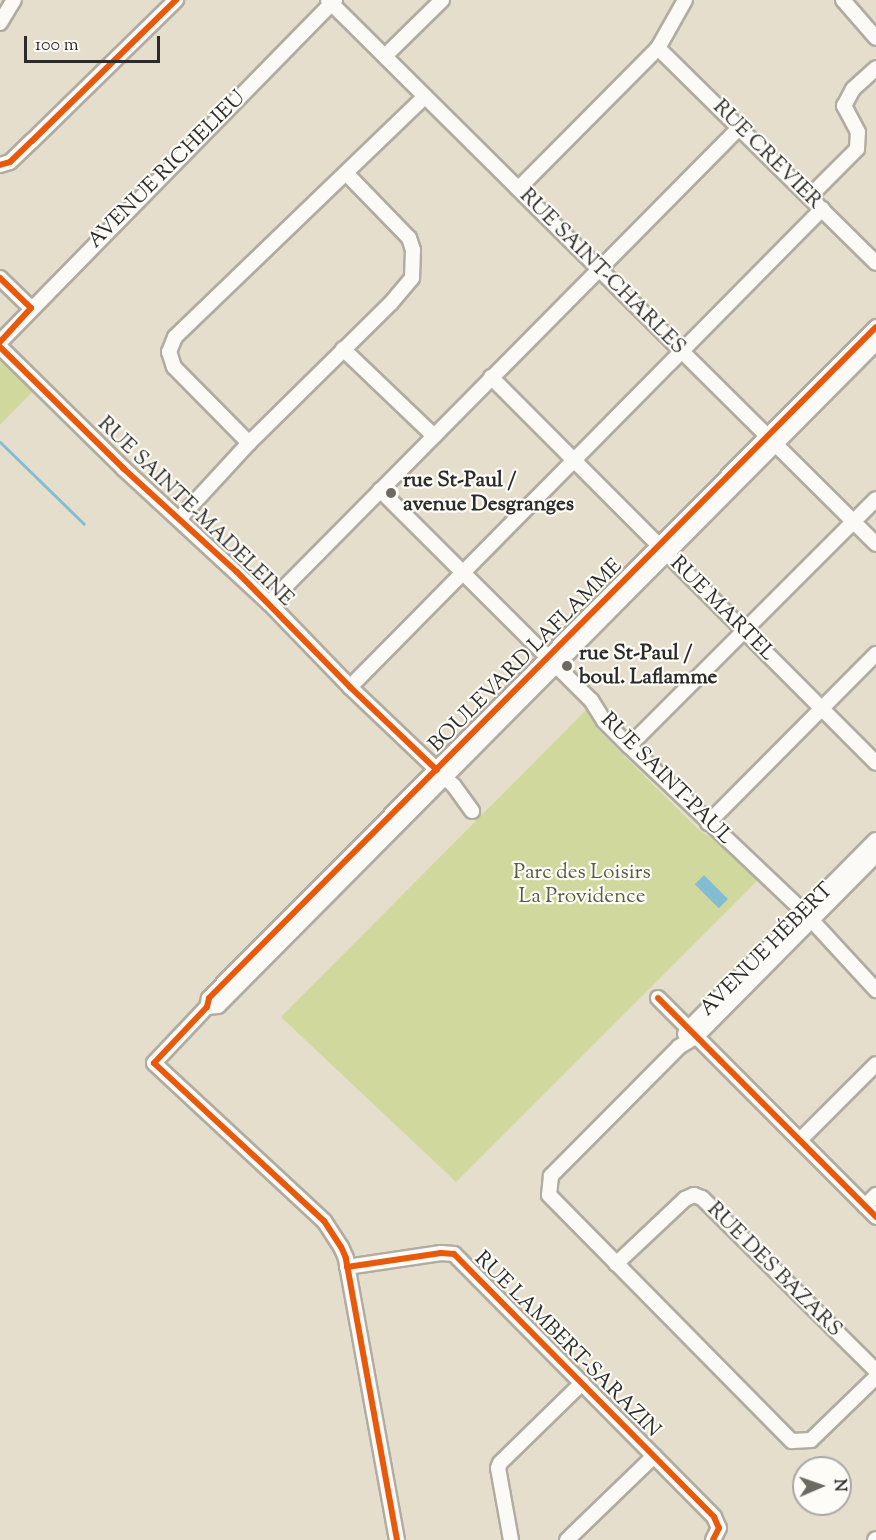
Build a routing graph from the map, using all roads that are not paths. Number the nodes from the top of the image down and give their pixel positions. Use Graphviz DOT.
graph roads {
  1 [pos="14,0"];
  2 [pos="176,0"];
  3 [pos="442,0"];
  4 [pos="685,0"];
  5 [pos="843,0"];
  6 [pos="332,1"];
  7 [pos="0,22"];
  8 [pos="876,38"];
  9 [pos="658,48"];
  10 [pos="385,56"];
  11 [pos="876,68"];
  12 [pos="425,96"];
  13 [pos="739,128"];
  14 [pos="0,165"];
  15 [pos="347,174"];
  16 [pos="518,189"];
  17 [pos="809,197"];
  18 [pos="822,209"];
  19 [pos="876,263"];
  20 [pos="599,268"];
  21 [pos="0,278"];
  22 [pos="31,308"];
  23 [pos="876,327"];
  24 [pos="0,342"];
  25 [pos="876,343"];
  26 [pos="0,347"];
  27 [pos="343,349"];
  28 [pos="682,352"];
  29 [pos="491,377"];
  30 [pos="434,436"];
  31 [pos="771,439"];
  32 [pos="249,443"];
  33 [pos="574,461"];
  34 [pos="380,490"];
  35 [pos="876,499"];
  36 [pos="179,519"];
  37 [pos="853,521"];
  38 [pos="876,544"];
  39 [pos="663,549"];
  40 [pos="463,574"];
  41 [pos="269,603"];
  42 [pos="744,632"];
  43 [pos="876,654"];
  44 [pos="550,662"];
  45 [pos="350,687"];
  46 [pos="822,709"];
  47 [pos="628,746"];
  48 [pos="876,763"];
  49 [pos="441,774"];
  50 [pos="472,811"];
  51 [pos="708,823"];
  52 [pos="876,840"];
  53 [pos="876,855"];
  54 [pos="808,916"];
  55 [pos="876,990"];
  56 [pos="658,998"];
  57 [pos="693,1032"];
  58 [pos="876,1064"];
  59 [pos="800,1140"];
  60 [pos="876,1195"];
  61 [pos="865,1206"];
  62 [pos="876,1217"];
  63 [pos="616,1264"];
  64 [pos="347,1267"];
  65 [pos="876,1371"];
  66 [pos="876,1377"];
  67 [pos="582,1383"];
  68 [pos="654,1456"];
  69 [pos="397,1540"];
  70 [pos="511,1540"];
  71 [pos="567,1540"];
  72 [pos="713,1540"];
  1 -- 7 [label="street"];
  2 -- 14 [label="street"];
  3 -- 10 [label="street"];
  4 -- 9 [label="street"];
  5 -- 8 [label="street"];
  6 -- 10 [label="street, RUE SAINT-CHARLES"];
  6 -- 22 [label="street, AVENUE RICHELIEU"];
  9 -- 13 [label="street, RUE CREVIER"];
  9 -- 16 [label="street"];
  10 -- 12 [label="street, RUE SAINT-CHARLES"];
  11 -- 17 [label="street"];
  12 -- 15 [label="street"];
  12 -- 16 [label="street, RUE SAINT-CHARLES"];
  13 -- 17 [label="street, RUE CREVIER"];
  13 -- 20 [label="street"];
  15 -- 27 [label="street"];
  15 -- 32 [label="street"];
  16 -- 20 [label="street, RUE SAINT-CHARLES"];
  17 -- 18 [label="street, RUE CREVIER"];
  18 -- 19 [label="street, RUE CREVIER"];
  18 -- 28 [label="street"];
  20 -- 28 [label="street, RUE SAINT-CHARLES"];
  20 -- 29 [label="street"];
  21 -- 22 [label="street"];
  22 -- 24 [label="street, AVENUE RICHELIEU"];
  23 -- 31 [label="street, BOULEVARD LAFLAMME"];
  25 -- 31 [label="street, BOULEVARD LAFLAMME"];
  26 -- 36 [label="street, RUE SAINTE-MADELEINE"];
  27 -- 30 [label="street"];
  27 -- 32 [label="street"];
  28 -- 31 [label="street, RUE SAINT-CHARLES"];
  28 -- 33 [label="street"];
  29 -- 30 [label="street"];
  29 -- 33 [label="street, RUE MARTEL"];
  30 -- 34 [label="street"];
  31 -- 37 [label="street, RUE SAINT-CHARLES"];
  31 -- 39 [label="street, BOULEVARD LAFLAMME"];
  32 -- 36 [label="street"];
  33 -- 39 [label="street, RUE MARTEL"];
  33 -- 40 [label="street"];
  34 -- 40 [label="street, RUE SAINT-PAUL"];
  34 -- 41 [label="street"];
  35 -- 37 [label="street"];
  36 -- 41 [label="street, RUE SAINTE-MADELEINE"];
  37 -- 38 [label="street, RUE SAINT-CHARLES"];
  37 -- 42 [label="street"];
  39 -- 42 [label="street, RUE MARTEL"];
  39 -- 44 [label="street, BOULEVARD LAFLAMME"];
  40 -- 44 [label="street, RUE SAINT-PAUL"];
  40 -- 45 [label="street"];
  41 -- 45 [label="street, RUE SAINTE-MADELEINE"];
  42 -- 46 [label="street, RUE MARTEL"];
  42 -- 47 [label="street"];
  43 -- 46 [label="street"];
  44 -- 47 [label="street, RUE SAINT-PAUL"];
  44 -- 49 [label="street, BOULEVARD LAFLAMME"];
  45 -- 49 [label="street, RUE SAINTE-MADELEINE"];
  46 -- 48 [label="street, RUE MARTEL"];
  46 -- 51 [label="street"];
  47 -- 51 [label="street, RUE SAINT-PAUL"];
  49 -- 50 [label="street, RUE SAINTE-MADELEINE"];
  49 -- 64 [label="street, BOULEVARD LAFLAMME"];
  51 -- 54 [label="street, RUE SAINT-PAUL"];
  52 -- 54 [label="street, AVENUE HÉBERT"];
  53 -- 54 [label="street, AVENUE HÉBERT"];
  54 -- 55 [label="street, RUE SAINT-PAUL"];
  54 -- 57 [label="street, AVENUE HÉBERT"];
  56 -- 57 [label="street"];
  57 -- 59 [label="street"];
  57 -- 63 [label="street, AVENUE HÉBERT"];
  58 -- 59 [label="street"];
  59 -- 61 [label="street"];
  60 -- 61 [label="street"];
  61 -- 62 [label="street"];
  63 -- 65 [label="street, RUE DES BAZARS"];
  63 -- 66 [label="street"];
  64 -- 67 [label="street, RUE LAMBERT-SARAZIN"];
  64 -- 69 [label="street"];
  67 -- 68 [label="street, RUE LAMBERT-SARAZIN"];
  67 -- 70 [label="street"];
  68 -- 71 [label="street"];
  68 -- 72 [label="street, RUE LAMBERT-SARAZIN"];
}
